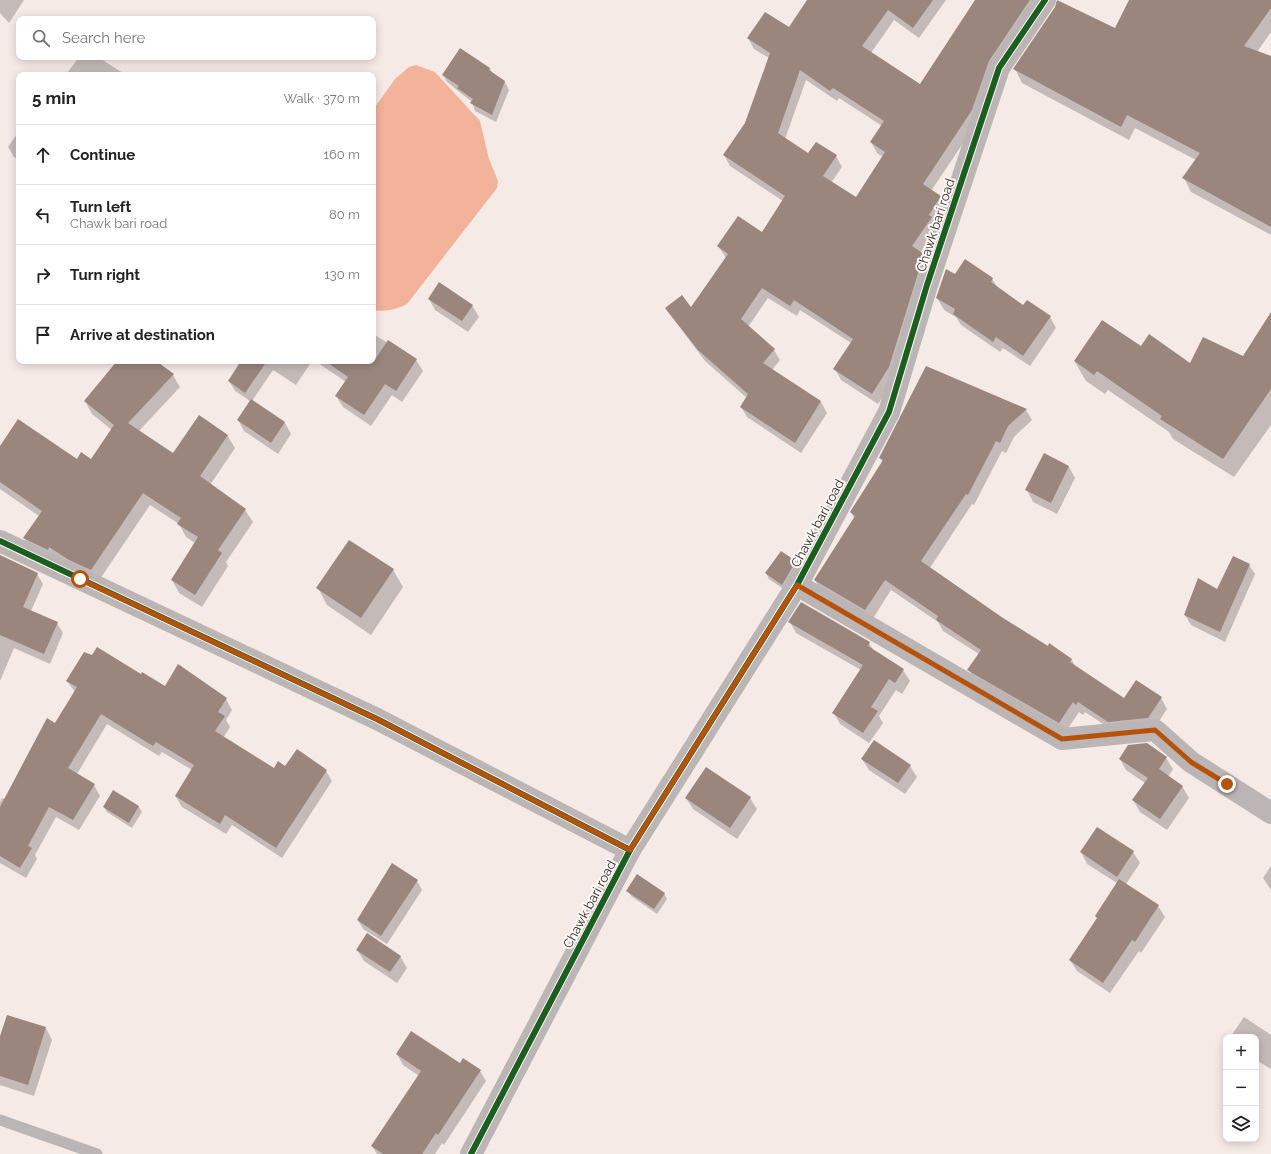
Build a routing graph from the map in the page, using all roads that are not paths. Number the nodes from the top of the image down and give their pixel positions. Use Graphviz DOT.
graph roads {
  1 [pos="1045,0"];
  2 [pos="0,541"];
  3 [pos="797,585"];
  4 [pos="1271,813"];
  5 [pos="630,850"];
  6 [pos="0,1120"];
  7 [pos="97,1154"];
  8 [pos="471,1154"];
  1 -- 3 [label="street, Chawk bari road"];
  2 -- 5 [label="street"];
  3 -- 4 [label="street"];
  3 -- 5 [label="street, Chawk bari road"];
  5 -- 8 [label="street, Chawk bari road"];
  6 -- 7 [label="lane"];
}
